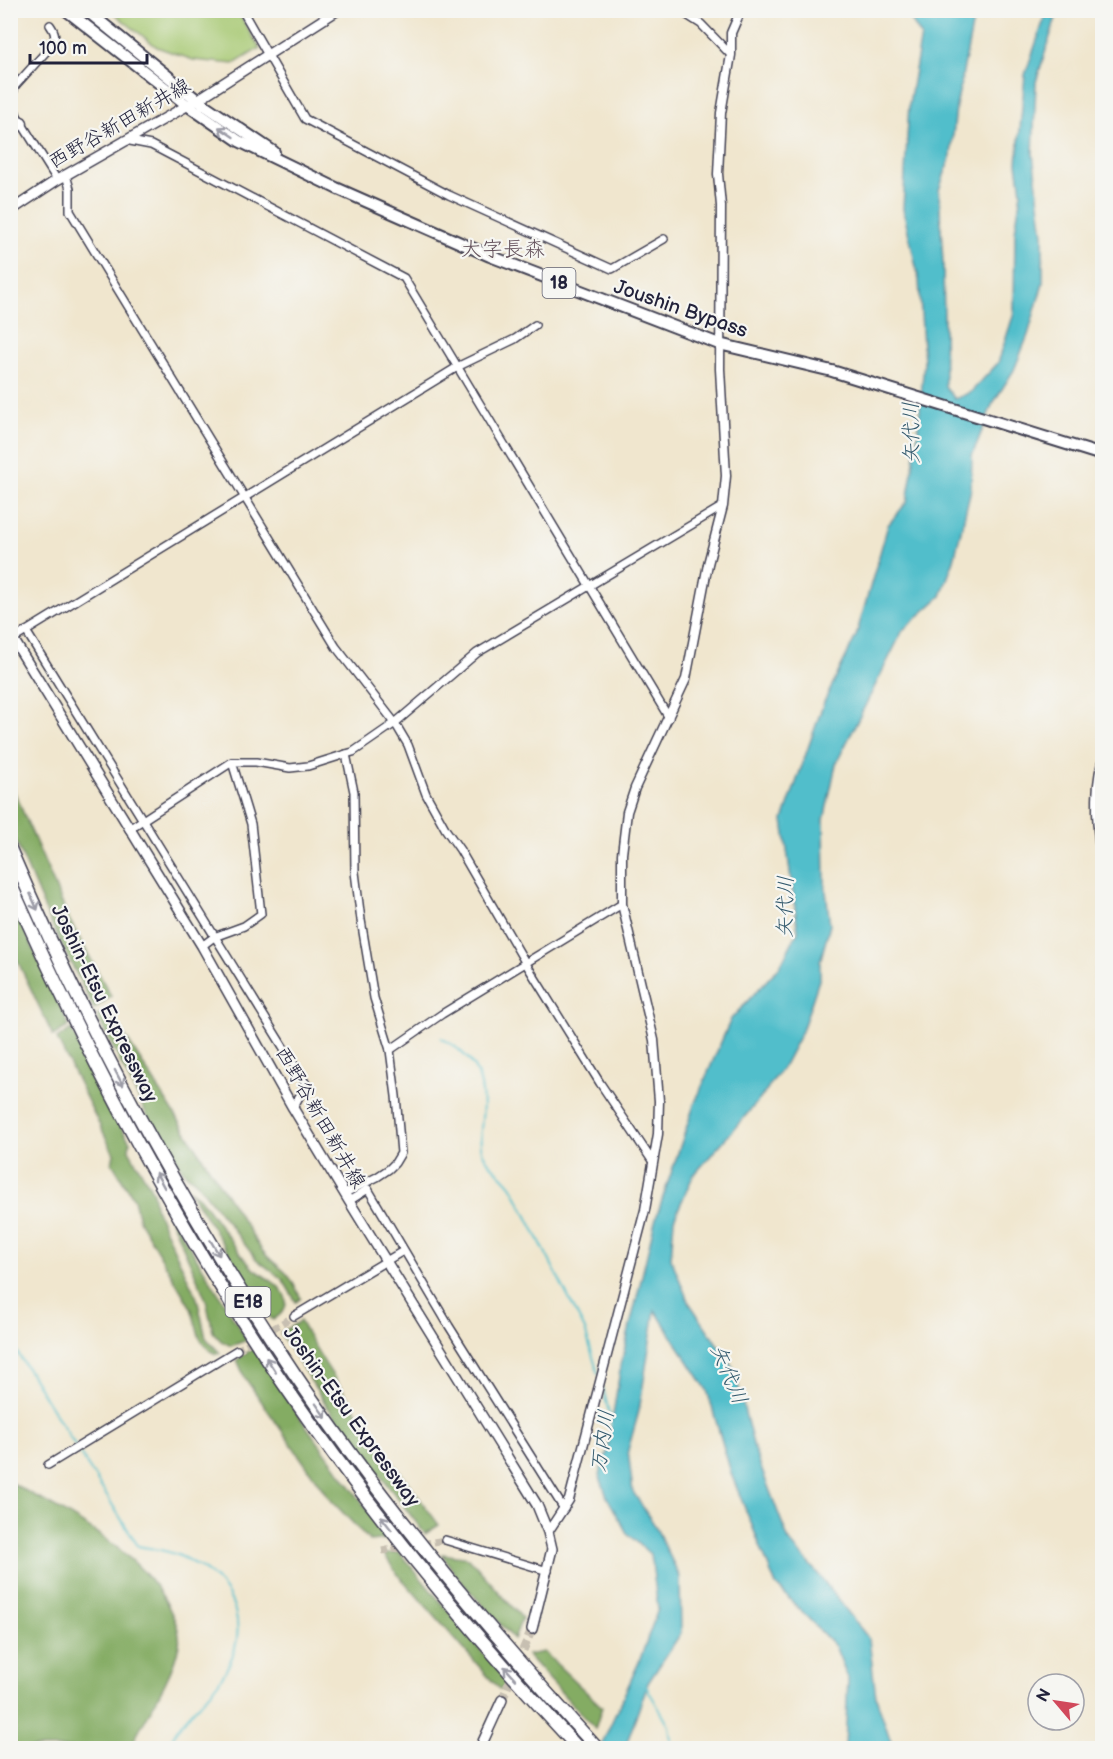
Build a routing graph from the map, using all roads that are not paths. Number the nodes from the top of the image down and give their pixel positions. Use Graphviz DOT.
graph roads {
  1 [pos="66,10"];
  2 [pos="86,10"];
  3 [pos="242,10"];
  4 [pos="338,10"];
  5 [pos="679,10"];
  6 [pos="741,10"];
  7 [pos="50,25"];
  8 [pos="269,54"];
  9 [pos="731,55"];
  10 [pos="192,102"];
  11 [pos="15,122"];
  12 [pos="125,140"];
  13 [pos="61,177"];
  14 [pos="10,211"];
  15 [pos="664,239"];
  16 [pos="536,326"];
  17 [pos="719,344"];
  18 [pos="459,366"];
  19 [pos="1102,455"];
  20 [pos="245,498"];
  21 [pos="723,506"];
  22 [pos="590,585"];
  23 [pos="26,631"];
  24 [pos="12,638"];
  25 [pos="669,718"];
  26 [pos="395,723"];
  27 [pos="346,754"];
  28 [pos="232,762"];
  29 [pos="1102,762"];
  30 [pos="142,820"];
  31 [pos="129,829"];
  32 [pos="10,849"];
  33 [pos="1102,867"];
  34 [pos="10,883"];
  35 [pos="622,903"];
  36 [pos="214,937"];
  37 [pos="202,946"];
  38 [pos="525,962"];
  39 [pos="390,1050"];
  40 [pos="293,1108"];
  41 [pos="653,1162"];
  42 [pos="347,1197"];
  43 [pos="403,1251"];
  44 [pos="386,1262"];
  45 [pos="294,1316"];
  46 [pos="237,1350"];
  47 [pos="48,1465"];
  48 [pos="564,1509"];
  49 [pos="548,1532"];
  50 [pos="444,1540"];
  51 [pos="548,1571"];
  52 [pos="532,1629"];
  53 [pos="502,1700"];
  54 [pos="480,1749"];
  55 [pos="578,1749"];
  56 [pos="597,1749"];
  1 -- 10 [label="highway, Joushin Bypass / 18"];
  2 -- 10 [label="highway, Joushin Bypass / 18"];
  3 -- 8 [label="street"];
  4 -- 8 [label="main road, 西野谷新田新井線"];
  5 -- 9 [label="street"];
  6 -- 9 [label="street"];
  7 -- 11 [label="street"];
  8 -- 10 [label="main road, 西野谷新田新井線"];
  8 -- 15 [label="street"];
  9 -- 17 [label="street"];
  10 -- 12 [label="main road, 西野谷新田新井線"];
  10 -- 17 [label="highway, Joushin Bypass / 18"];
  11 -- 13 [label="street"];
  12 -- 13 [label="main road, 西野谷新田新井線"];
  12 -- 18 [label="street"];
  13 -- 14 [label="main road, 西野谷新田新井線"];
  13 -- 20 [label="street"];
  16 -- 18 [label="street"];
  17 -- 19 [label="highway, Joushin Bypass / 18"];
  17 -- 21 [label="street"];
  18 -- 20 [label="street"];
  18 -- 22 [label="street"];
  20 -- 23 [label="street"];
  20 -- 26 [label="street"];
  21 -- 22 [label="street"];
  21 -- 25 [label="street"];
  22 -- 25 [label="street"];
  22 -- 26 [label="street"];
  23 -- 24 [label="street"];
  23 -- 30 [label="street"];
  24 -- 31 [label="main road, 西野谷新田新井線"];
  25 -- 35 [label="street"];
  26 -- 27 [label="street"];
  26 -- 38 [label="street"];
  27 -- 28 [label="street"];
  27 -- 39 [label="street"];
  28 -- 30 [label="street"];
  28 -- 36 [label="street"];
  29 -- 33 [label="street"];
  30 -- 31 [label="street"];
  30 -- 36 [label="street"];
  31 -- 37 [label="main road, 西野谷新田新井線"];
  32 -- 56 [label="highway, Joshin-Etsu Expressway / E18, one-way"];
  55 -- 34 [label="highway, Joshin-Etsu Expressway / E18, one-way"];
  35 -- 38 [label="street"];
  35 -- 41 [label="street"];
  36 -- 37 [label="street"];
  36 -- 40 [label="street"];
  37 -- 40 [label="main road, 西野谷新田新井線"];
  38 -- 39 [label="street"];
  38 -- 41 [label="street"];
  39 -- 42 [label="street"];
  40 -- 42 [label="main road, 西野谷新田新井線"];
  41 -- 48 [label="street"];
  42 -- 43 [label="street"];
  42 -- 44 [label="main road, 西野谷新田新井線"];
  43 -- 44 [label="street"];
  43 -- 48 [label="street"];
  44 -- 45 [label="street"];
  44 -- 49 [label="main road, 西野谷新田新井線"];
  46 -- 47 [label="street"];
  48 -- 49 [label="street"];
  49 -- 51 [label="main road, 西野谷新田新井線"];
  50 -- 51 [label="street"];
  51 -- 52 [label="main road, 西野谷新田新井線"];
  53 -- 54 [label="main road"];
}
